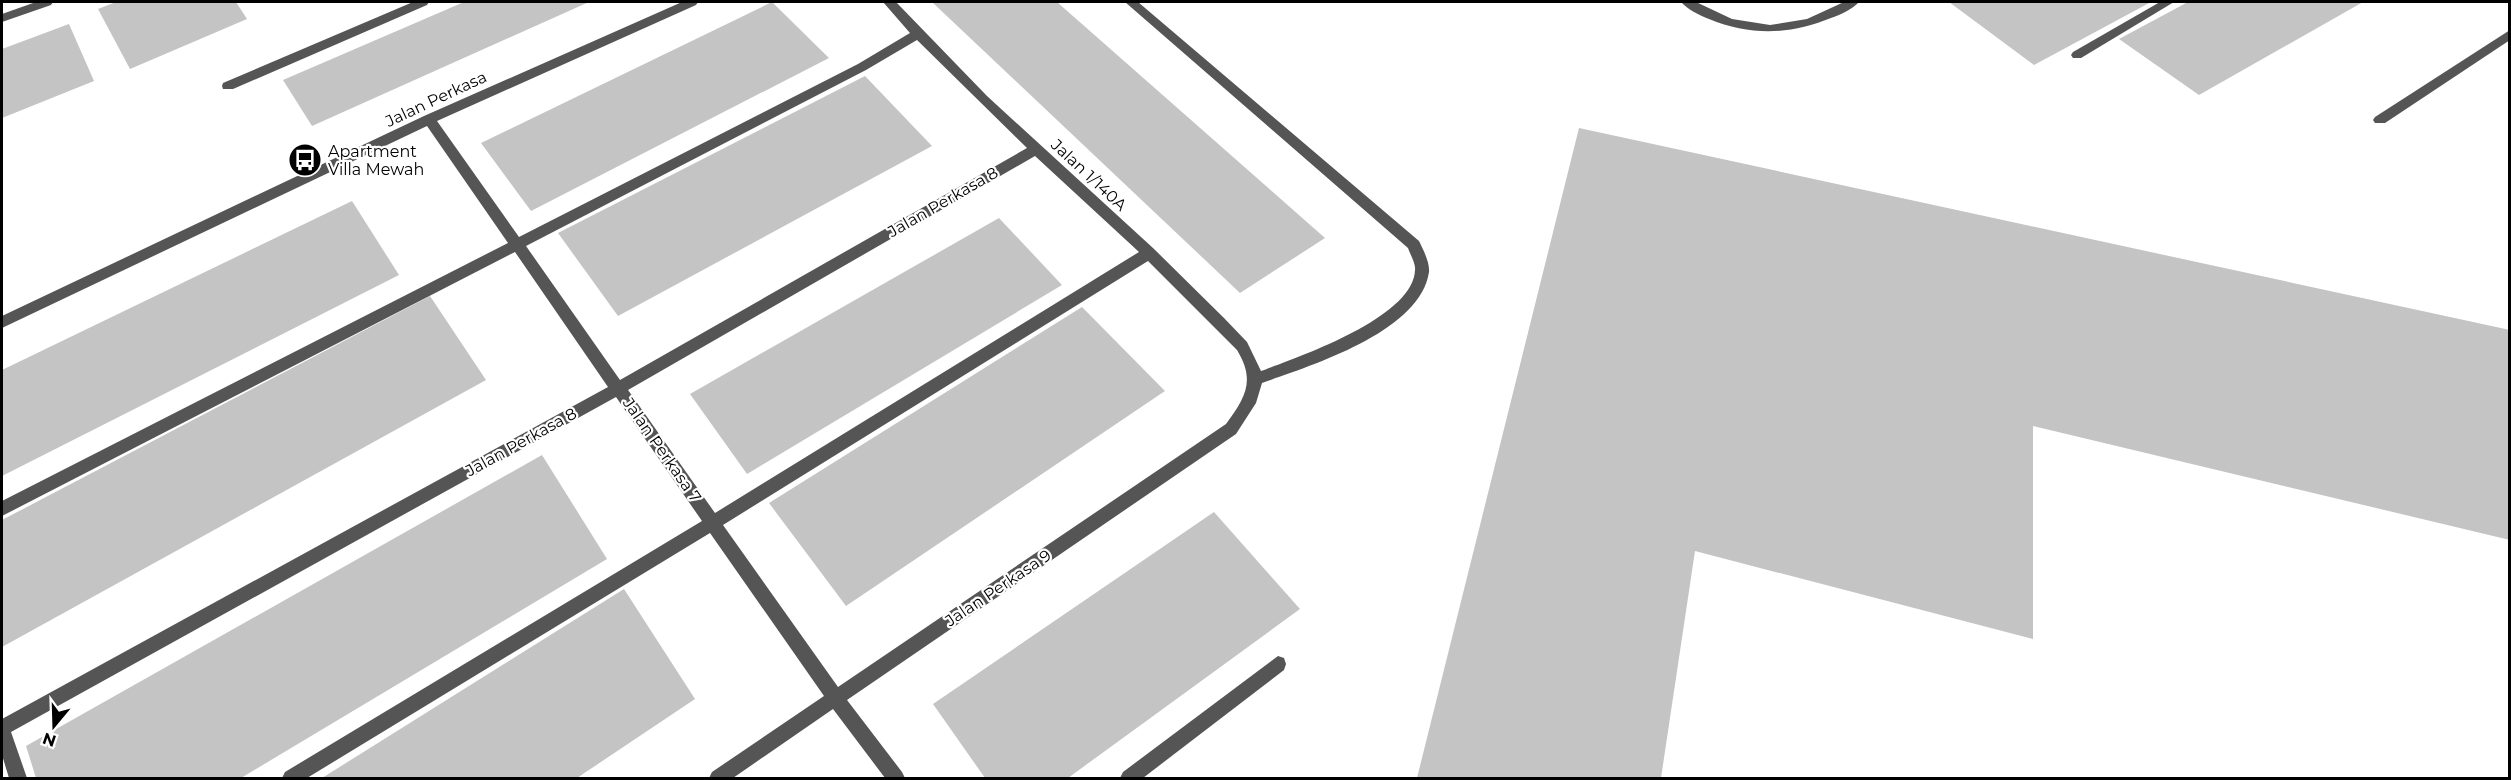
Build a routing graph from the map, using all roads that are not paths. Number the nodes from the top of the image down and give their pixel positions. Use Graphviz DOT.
graph roads {
  1 [pos="47,2"];
  2 [pos="423,2"];
  3 [pos="692,2"];
  4 [pos="889,2"];
  5 [pos="1131,2"];
  6 [pos="1687,2"];
  7 [pos="1852,2"];
  8 [pos="2168,2"];
  9 [pos="2,18"];
  10 [pos="918,34"];
  11 [pos="2510,34"];
  12 [pos="2077,55"];
  13 [pos="228,86"];
  14 [pos="429,119"];
  15 [pos="2380,120"];
  16 [pos="1036,149"];
  17 [pos="517,244"];
  18 [pos="1149,253"];
  19 [pos="2,322"];
  20 [pos="1255,379"];
  21 [pos="619,388"];
  22 [pos="2,509"];
  23 [pos="713,523"];
  24 [pos="1278,664"];
  25 [pos="836,699"];
  26 [pos="2,730"];
  27 [pos="18,778"];
  28 [pos="291,778"];
  29 [pos="718,778"];
  30 [pos="896,778"];
  31 [pos="1129,778"];
  1 -- 9 [label="street"];
  2 -- 13 [label="street"];
  3 -- 14 [label="street, Jalan Perkasa"];
  4 -- 10 [label="street, Jalan 1/140A"];
  5 -- 20 [label="street"];
  6 -- 7 [label="street"];
  8 -- 12 [label="street"];
  10 -- 16 [label="street, Jalan 1/140A"];
  10 -- 17 [label="street"];
  11 -- 15 [label="street"];
  14 -- 17 [label="street, Jalan Perkasa 7"];
  14 -- 19 [label="street, Jalan Perkasa"];
  16 -- 18 [label="street, Jalan 1/140A"];
  16 -- 21 [label="street, Jalan Perkasa 8"];
  17 -- 21 [label="street, Jalan Perkasa 7"];
  17 -- 22 [label="street"];
  18 -- 20 [label="street, Jalan 1/140A"];
  18 -- 23 [label="street"];
  20 -- 25 [label="street, Jalan Perkasa 9"];
  21 -- 23 [label="street, Jalan Perkasa 7"];
  21 -- 26 [label="street, Jalan Perkasa 8"];
  23 -- 25 [label="street, Jalan Perkasa 7"];
  23 -- 28 [label="street"];
  24 -- 31 [label="street"];
  25 -- 29 [label="street, Jalan Perkasa 9"];
  25 -- 30 [label="street, Jalan Perkasa 7"];
  26 -- 27 [label="street"];
}
